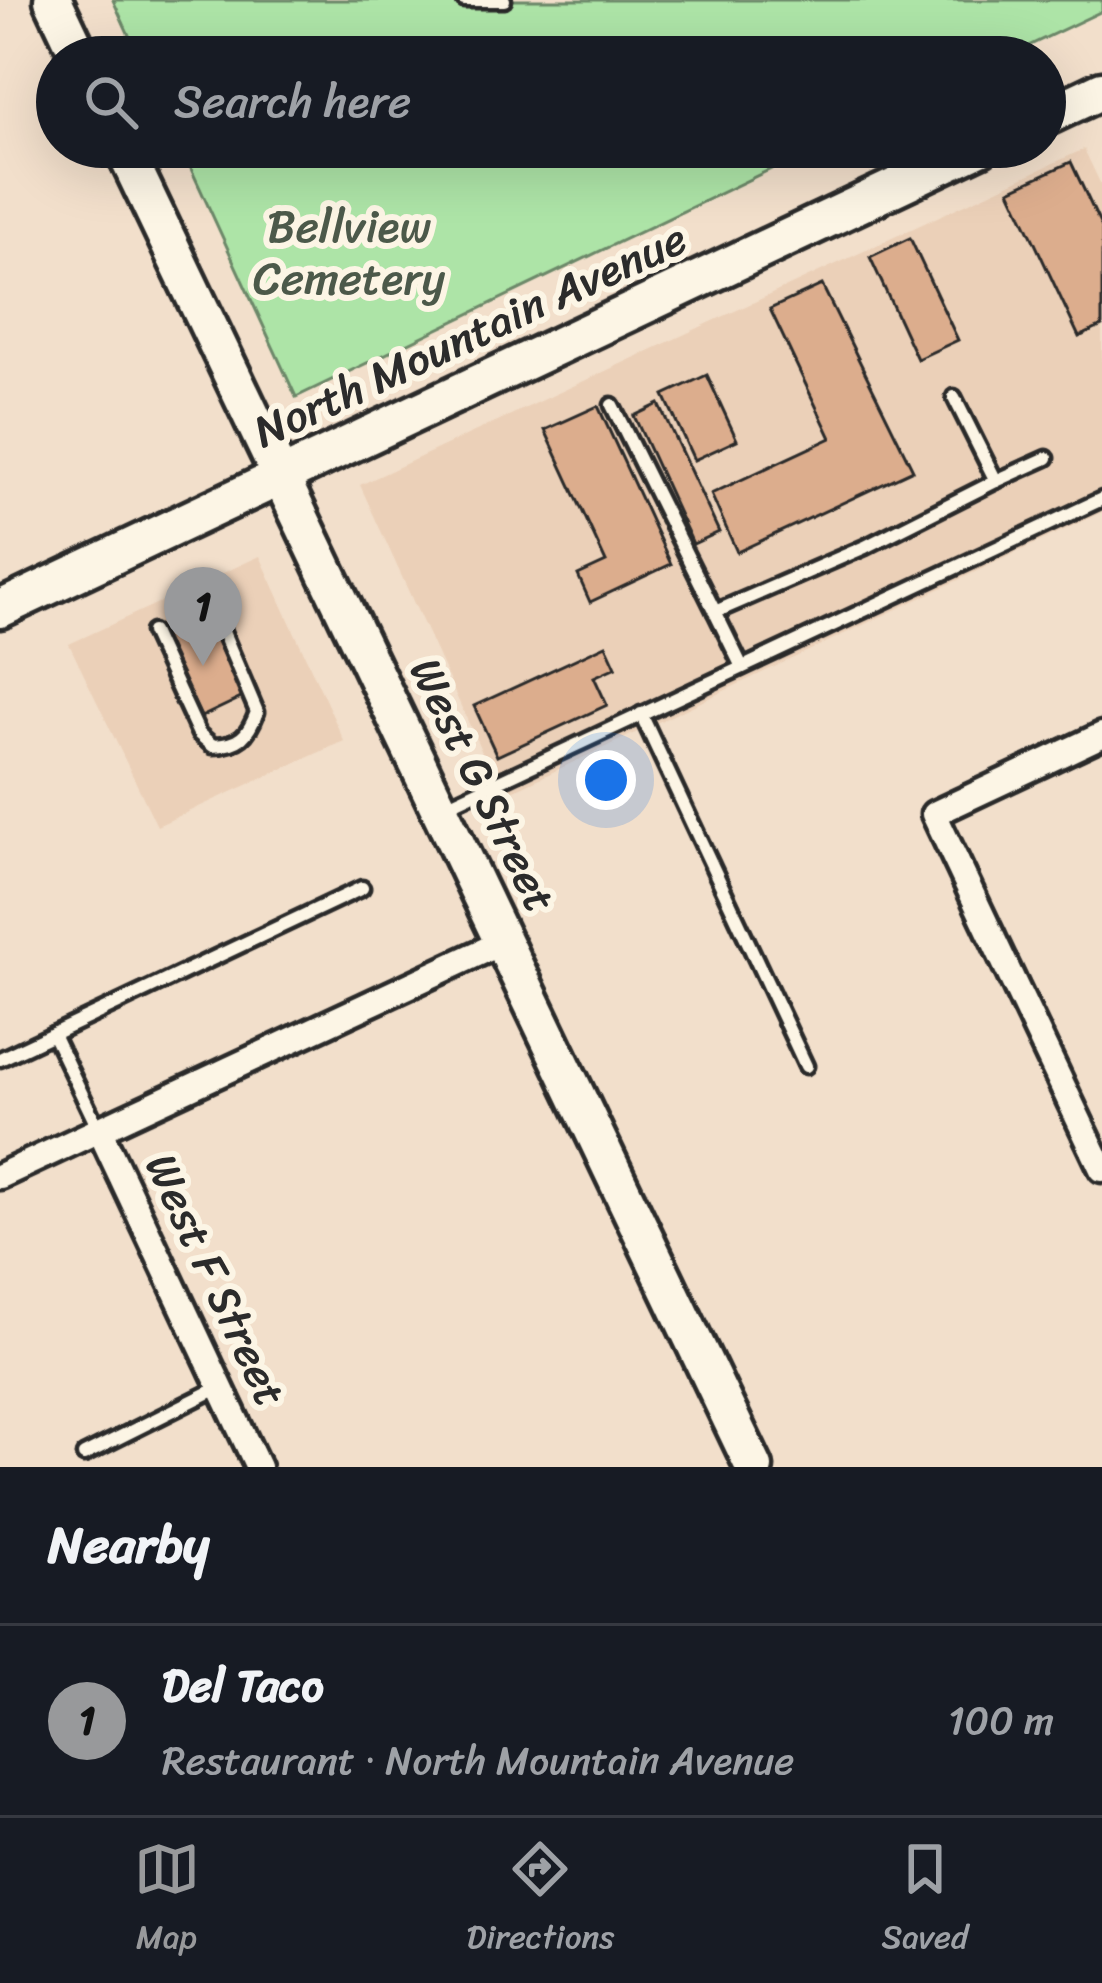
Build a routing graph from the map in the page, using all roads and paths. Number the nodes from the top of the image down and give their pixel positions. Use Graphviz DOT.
graph roads {
  1 [pos="53,0"];
  2 [pos="464,0"];
  3 [pos="504,0"];
  4 [pos="70,36"];
  5 [pos="1098,102"];
  6 [pos="1066,111"];
  7 [pos="133,168"];
  8 [pos="935,168"];
  9 [pos="954,397"];
  10 [pos="613,405"];
  11 [pos="1047,458"];
  12 [pos="280,477"];
  13 [pos="996,481"];
  14 [pos="1102,499"];
  15 [pos="212,605"];
  16 [pos="0,609"];
  17 [pos="715,612"];
  18 [pos="152,632"];
  19 [pos="742,667"];
  20 [pos="640,714"];
  21 [pos="1102,735"];
  22 [pos="441,808"];
  23 [pos="362,888"];
  24 [pos="506,941"];
  25 [pos="53,1034"];
  26 [pos="0,1059"];
  27 [pos="806,1066"];
  28 [pos="99,1129"];
  29 [pos="1102,1169"];
  30 [pos="0,1176"];
  31 [pos="220,1387"];
  32 [pos="84,1455"];
  33 [pos="258,1467"];
  34 [pos="754,1467"];
  1 -- 4 [label="street"];
  2 -- 3 [label="lane"];
  5 -- 6 [label="street"];
  7 -- 12 [label="street, West G Street"];
  8 -- 12 [label="street, North Mountain Avenue"];
  9 -- 13 [label="lane"];
  10 -- 17 [label="lane"];
  11 -- 13 [label="lane"];
  12 -- 16 [label="street, North Mountain Avenue"];
  12 -- 22 [label="street, West G Street"];
  13 -- 17 [label="lane"];
  14 -- 19 [label="lane"];
  15 -- 18 [label="lane"];
  17 -- 19 [label="lane"];
  19 -- 20 [label="lane"];
  20 -- 22 [label="lane"];
  20 -- 27 [label="lane"];
  21 -- 29 [label="street"];
  22 -- 24 [label="street, West G Street"];
  23 -- 25 [label="lane"];
  24 -- 28 [label="street"];
  24 -- 34 [label="street, West G Street"];
  25 -- 26 [label="lane"];
  25 -- 28 [label="lane"];
  28 -- 30 [label="street"];
  28 -- 31 [label="street, West F Street"];
  31 -- 32 [label="lane"];
  31 -- 33 [label="street, West F Street"];
}
